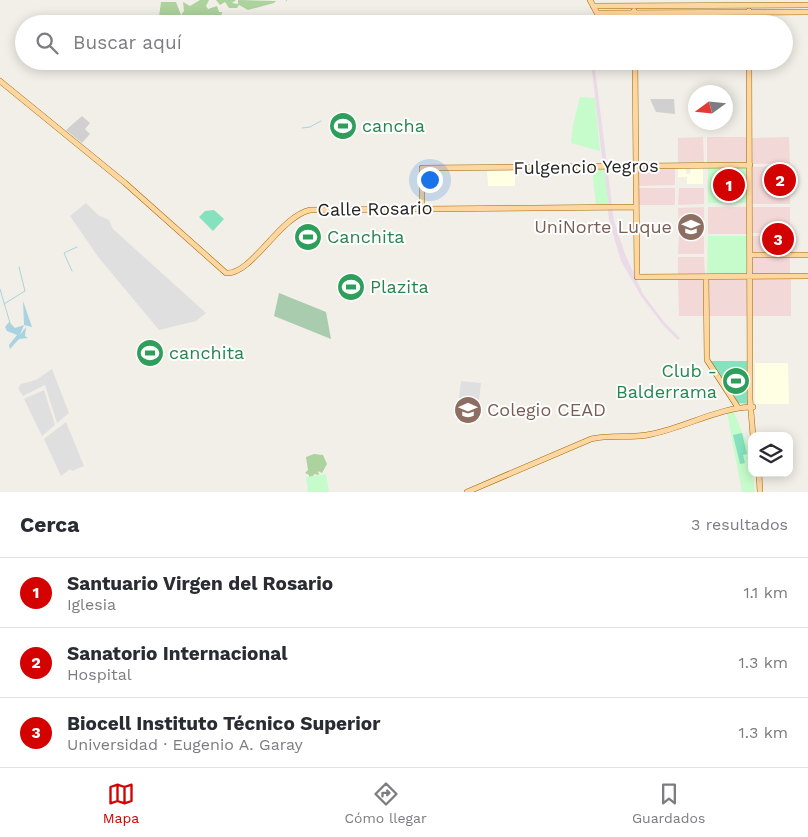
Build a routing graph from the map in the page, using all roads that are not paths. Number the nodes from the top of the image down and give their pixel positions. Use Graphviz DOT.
graph roads {
  1 [pos="590,0"];
  2 [pos="749,5"];
  3 [pos="808,5"];
  4 [pos="593,6"];
  5 [pos="634,6"];
  6 [pos="748,12"];
  7 [pos="808,12"];
  8 [pos="634,13"];
  9 [pos="748,15"];
  10 [pos="635,70"];
  11 [pos="749,70"];
  12 [pos="0,81"];
  13 [pos="750,165"];
  14 [pos="635,166"];
  15 [pos="635,207"];
  16 [pos="422,208"];
  17 [pos="750,255"];
  18 [pos="808,255"];
  19 [pos="750,276"];
  20 [pos="808,276"];
  21 [pos="706,277"];
  22 [pos="737,406"];
  23 [pos="752,407"];
  24 [pos="754,432"];
  25 [pos="757,477"];
  26 [pos="467,492"];
  27 [pos="759,492"];
  1 -- 4 [label="main road"];
  2 -- 3 [label="main road"];
  2 -- 5 [label="main road"];
  2 -- 6 [label="main road"];
  4 -- 5 [label="main road"];
  4 -- 8 [label="main road"];
  5 -- 8 [label="main road"];
  6 -- 7 [label="main road"];
  6 -- 8 [label="main road"];
  6 -- 9 [label="main road"];
  10 -- 14 [label="main road"];
  11 -- 13 [label="main road"];
  12 -- 16 [label="main road, Calle Rosario"];
  13 -- 14 [label="main road, Fulgencio Yegros"];
  13 -- 17 [label="main road"];
  14 -- 15 [label="main road"];
  14 -- 16 [label="main road, Fulgencio Yegros"];
  15 -- 16 [label="main road, Calle Rosario"];
  15 -- 21 [label="main road"];
  17 -- 18 [label="main road"];
  17 -- 19 [label="main road"];
  19 -- 20 [label="main road"];
  19 -- 21 [label="main road"];
  19 -- 23 [label="main road"];
  21 -- 22 [label="main road"];
  22 -- 23 [label="main road"];
  22 -- 26 [label="main road"];
  23 -- 24 [label="main road"];
  25 -- 27 [label="main road"];
}
